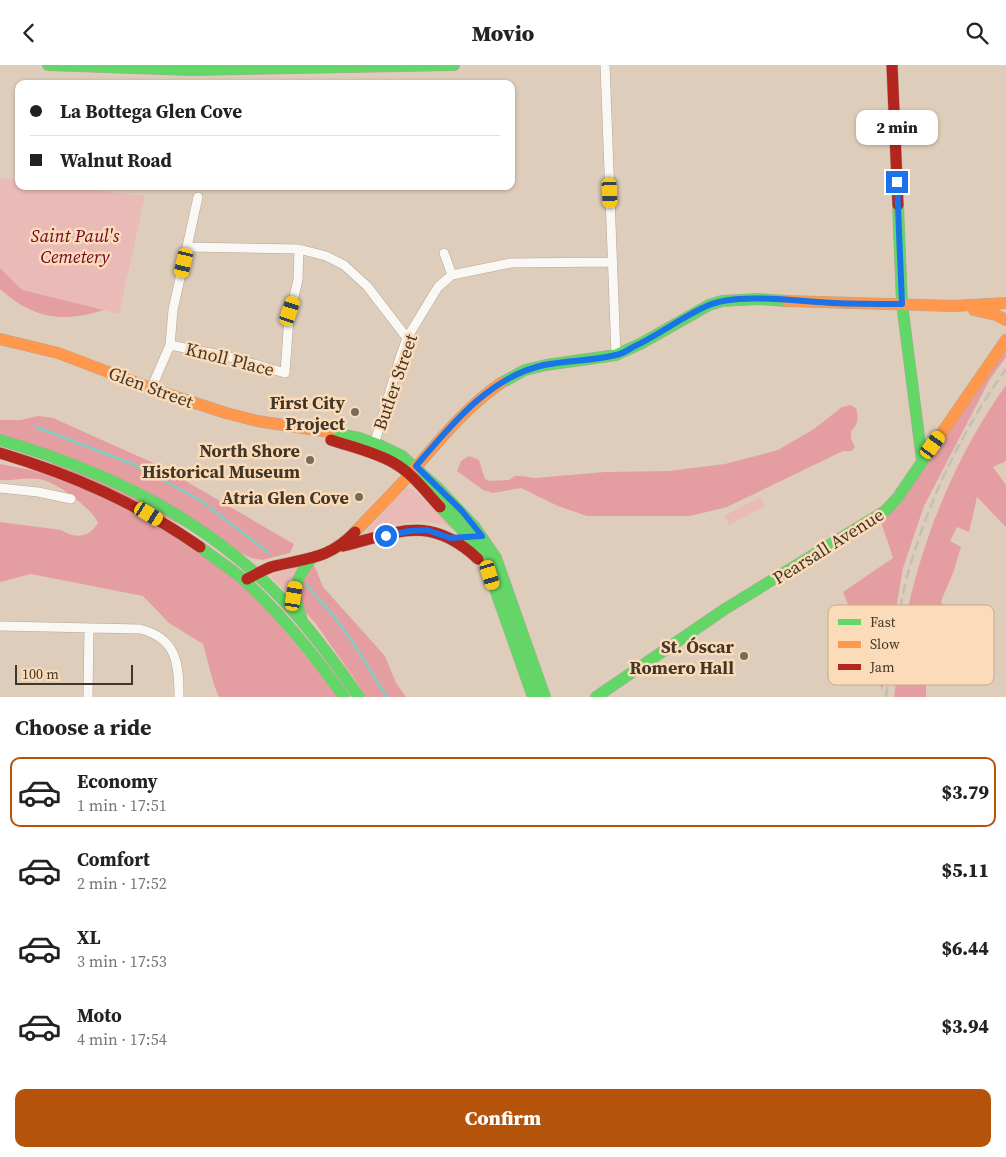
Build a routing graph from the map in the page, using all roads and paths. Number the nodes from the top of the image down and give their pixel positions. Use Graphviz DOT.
graph roads {
  1 [pos="48,65"];
  2 [pos="454,65"];
  3 [pos="605,65"];
  4 [pos="892,65"];
  5 [pos="90,66"];
  6 [pos="399,66"];
  7 [pos="269,67"];
  8 [pos="198,197"];
  9 [pos="187,247"];
  10 [pos="300,249"];
  11 [pos="444,253"];
  12 [pos="612,262"];
  13 [pos="452,275"];
  14 [pos="1006,303"];
  15 [pos="902,304"];
  16 [pos="954,306"];
  17 [pos="1006,320"];
  18 [pos="407,338"];
  19 [pos="0,339"];
  20 [pos="1006,340"];
  21 [pos="170,345"];
  22 [pos="616,355"];
  23 [pos="151,389"];
  24 [pos="0,440"];
  25 [pos="373,448"];
  26 [pos="0,453"];
  27 [pos="922,460"];
  28 [pos="413,470"];
  29 [pos="0,488"];
  30 [pos="71,499"];
  31 [pos="482,536"];
  32 [pos="470,537"];
  33 [pos="450,538"];
  34 [pos="339,546"];
  35 [pos="312,559"];
  36 [pos="486,563"];
  37 [pos="256,574"];
  38 [pos="245,581"];
  39 [pos="505,600"];
  40 [pos="0,626"];
  41 [pos="305,626"];
  42 [pos="89,628"];
  43 [pos="88,697"];
  44 [pos="178,697"];
  45 [pos="344,697"];
  46 [pos="358,697"];
  47 [pos="533,697"];
  48 [pos="545,697"];
  49 [pos="596,697"];
  1 -- 5 [label="main road"];
  2 -- 6 [label="main road"];
  3 -- 12 [label="street"];
  4 -- 15 [label="main road"];
  5 -- 7 [label="main road"];
  6 -- 7 [label="main road"];
  8 -- 9 [label="street"];
  9 -- 10 [label="street"];
  9 -- 21 [label="street"];
  10 -- 18 [label="street"];
  10 -- 21 [label="street, Knoll Place"];
  11 -- 13 [label="street"];
  12 -- 13 [label="street"];
  12 -- 22 [label="street"];
  13 -- 18 [label="street, Butler Street"];
  14 -- 16 [label="main road"];
  15 -- 16 [label="main road"];
  15 -- 22 [label="main road"];
  15 -- 27 [label="main road"];
  16 -- 17 [label="main road"];
  18 -- 25 [label="street, Butler Street"];
  19 -- 23 [label="main road, Glen Street"];
  20 -- 27 [label="main road, Pearsall Avenue"];
  21 -- 23 [label="street"];
  22 -- 28 [label="main road"];
  23 -- 25 [label="main road, Glen Street"];
  24 -- 37 [label="main road"];
  25 -- 28 [label="main road, Glen Street"];
  26 -- 38 [label="main road"];
  27 -- 49 [label="main road, Pearsall Avenue"];
  28 -- 31 [label="main road, Glen Street"];
  28 -- 32 [label="main road, Glen Street"];
  28 -- 34 [label="main road"];
  29 -- 30 [label="street"];
  31 -- 32 [label="main road"];
  31 -- 39 [label="main road, Glen Street"];
  32 -- 33 [label="main road"];
  32 -- 36 [label="main road, Glen Street"];
  33 -- 34 [label="main road"];
  33 -- 36 [label="main road"];
  34 -- 35 [label="main road"];
  35 -- 37 [label="main road"];
  35 -- 41 [label="main road"];
  36 -- 39 [label="main road, Glen Street"];
  37 -- 38 [label="main road"];
  37 -- 41 [label="main road"];
  38 -- 45 [label="main road"];
  39 -- 47 [label="main road, Glen Street"];
  39 -- 48 [label="main road, Glen Street"];
  40 -- 42 [label="street"];
  41 -- 46 [label="main road"];
  42 -- 43 [label="street"];
  42 -- 44 [label="street"];
}
